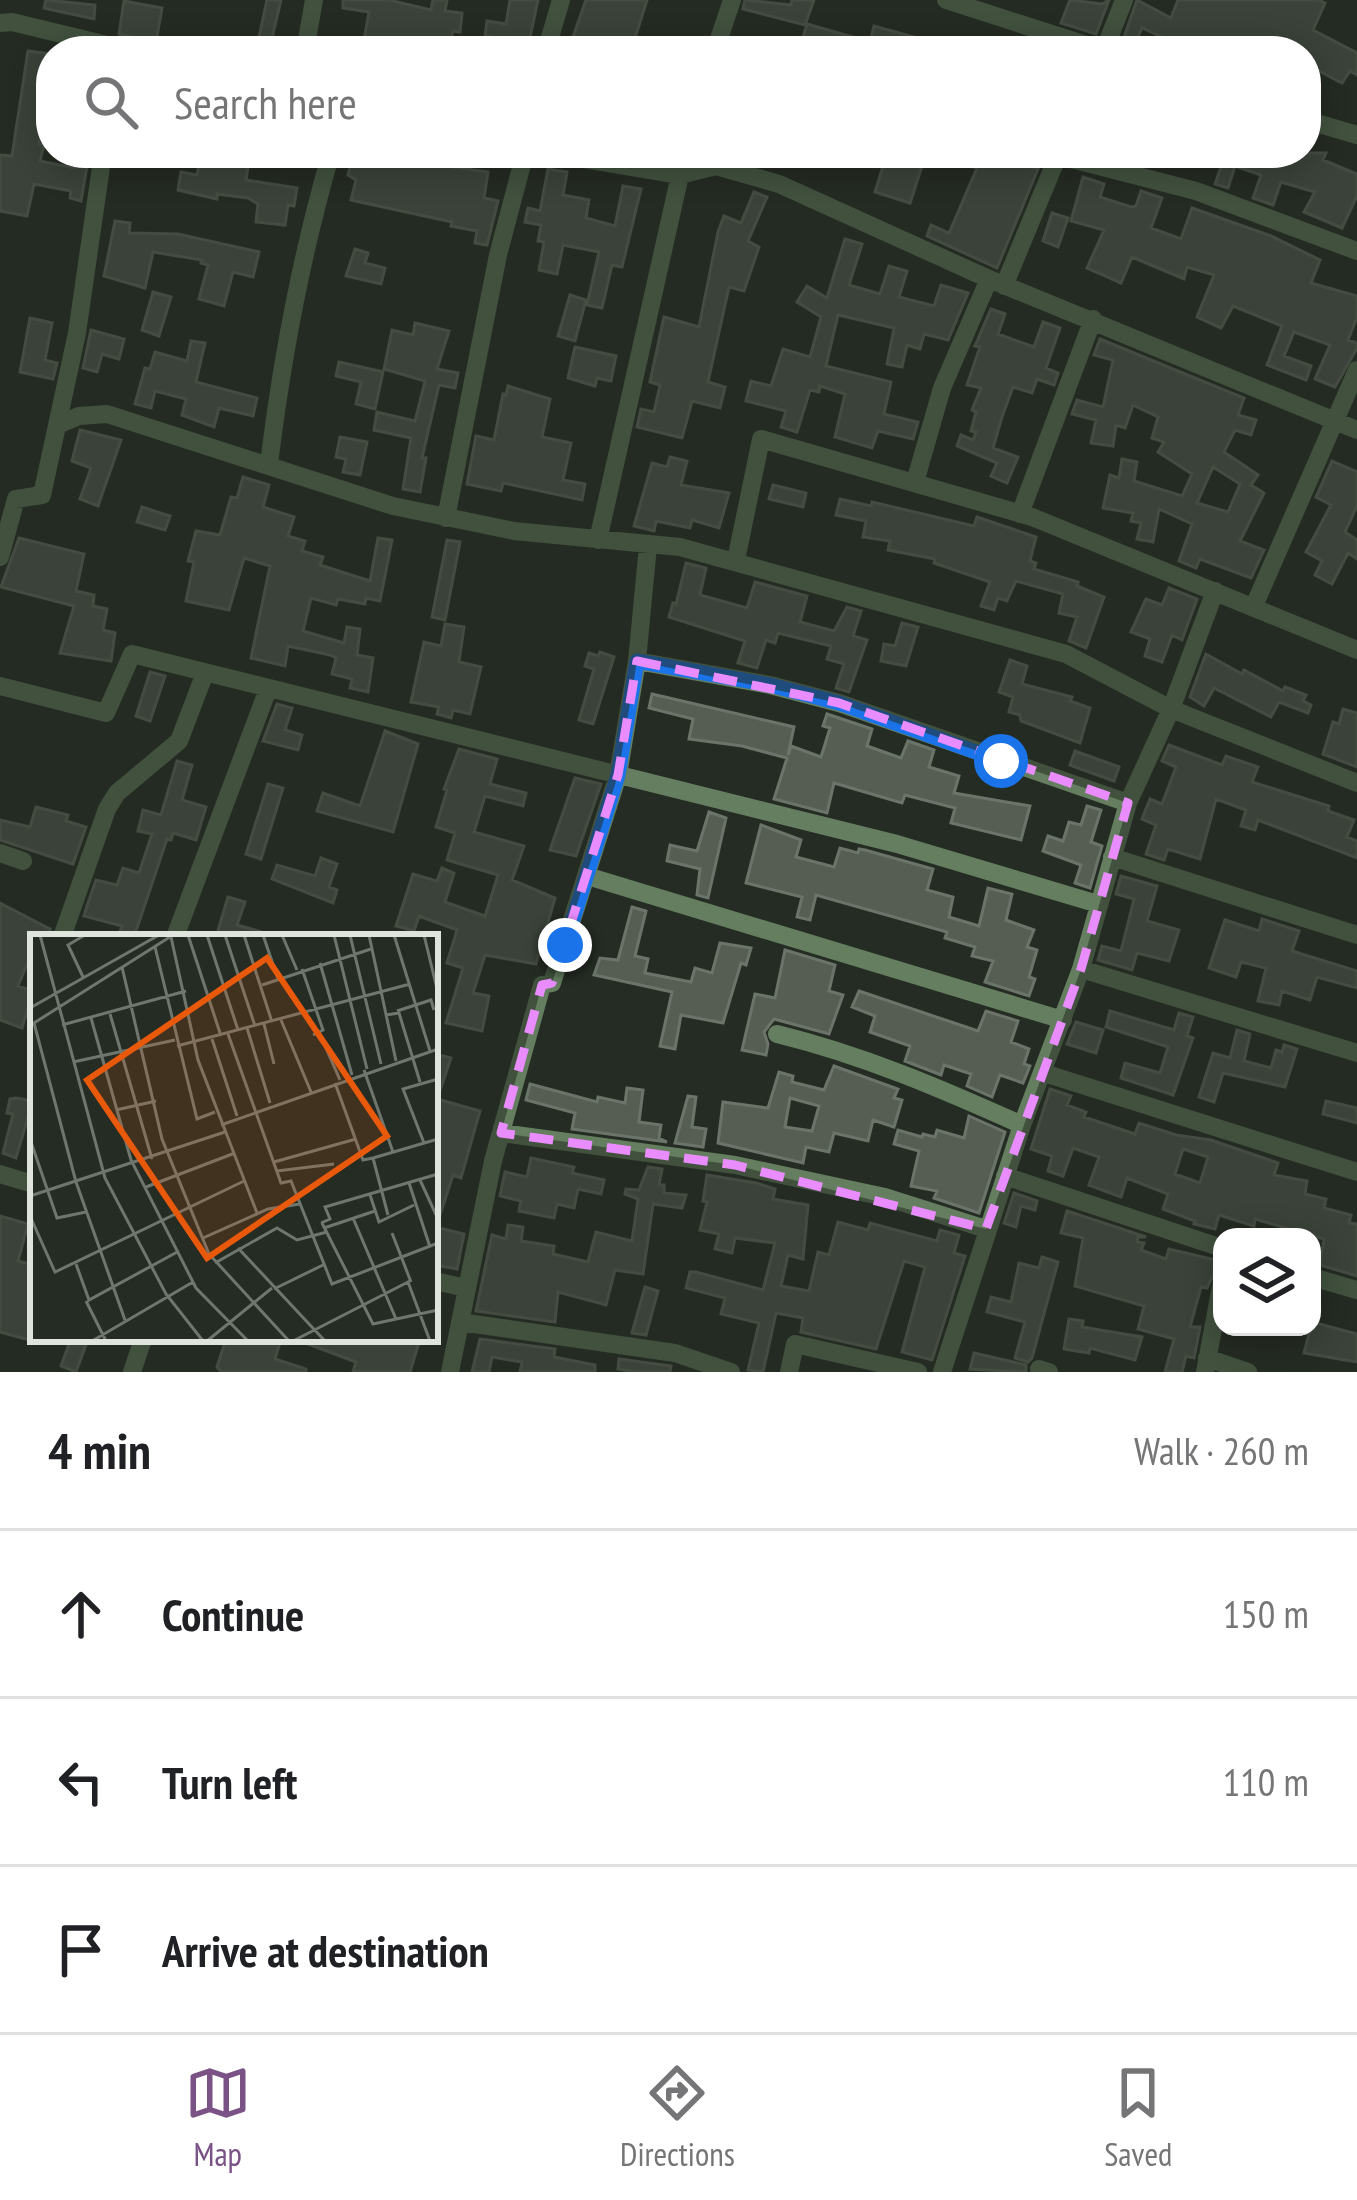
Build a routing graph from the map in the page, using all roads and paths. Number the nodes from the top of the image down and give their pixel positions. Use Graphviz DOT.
graph roads {
  1 [pos="314,0"];
  2 [pos="561,0"];
  3 [pos="732,0"];
  4 [pos="946,0"];
  5 [pos="1124,0"];
  6 [pos="0,22"];
  7 [pos="62,36"];
  8 [pos="307,36"];
  9 [pos="550,36"];
  10 [pos="721,36"];
  11 [pos="1055,36"];
  12 [pos="1105,36"];
  13 [pos="1321,124"];
  14 [pos="1357,135"];
  15 [pos="101,168"];
  16 [pos="327,168"];
  17 [pos="521,168"];
  18 [pos="638,168"];
  19 [pos="682,168"];
  20 [pos="708,168"];
  21 [pos="723,168"];
  22 [pos="1049,168"];
  23 [pos="1108,168"];
  24 [pos="680,175"];
  25 [pos="1357,250"];
  26 [pos="996,282"];
  27 [pos="1093,319"];
  28 [pos="1357,370"];
  29 [pos="1335,422"];
  30 [pos="60,424"];
  31 [pos="1357,430"];
  32 [pos="269,464"];
  33 [pos="915,482"];
  34 [pos="1020,514"];
  35 [pos="446,518"];
  36 [pos="598,540"];
  37 [pos="648,546"];
  38 [pos="0,557"];
  39 [pos="736,560"];
  40 [pos="1215,591"];
  41 [pos="1254,606"];
  42 [pos="1357,650"];
  43 [pos="637,661"];
  44 [pos="205,673"];
  45 [pos="0,686"];
  46 [pos="268,689"];
  47 [pos="1171,709"];
  48 [pos="618,775"];
  49 [pos="1357,784"];
  50 [pos="1128,803"];
  51 [pos="0,853"];
  52 [pos="1112,856"];
  53 [pos="23,861"];
  54 [pos="587,877"];
  55 [pos="1098,904"];
  56 [pos="63,934"];
  57 [pos="177,934"];
  58 [pos="1357,935"];
  59 [pos="1081,969"];
  60 [pos="1063,1020"];
  61 [pos="777,1034"];
  62 [pos="1357,1053"];
  63 [pos="1044,1072"];
  64 [pos="1022,1125"];
  65 [pos="501,1133"];
  66 [pos="1357,1172"];
  67 [pos="0,1174"];
  68 [pos="1005,1177"];
  69 [pos="30,1183"];
  70 [pos="986,1229"];
  71 [pos="1213,1245"];
  72 [pos="1321,1280"];
  73 [pos="438,1282"];
  74 [pos="466,1288"];
  75 [pos="1357,1290"];
  76 [pos="460,1322"];
  77 [pos="1213,1328"];
  78 [pos="142,1342"];
  79 [pos="1206,1365"];
  80 [pos="132,1372"];
  81 [pos="450,1372"];
  82 [pos="731,1372"];
  83 [pos="789,1372"];
  84 [pos="918,1372"];
  85 [pos="942,1372"];
  86 [pos="1248,1372"];
  1 -- 8 [label="street"];
  2 -- 9 [label="street"];
  3 -- 10 [label="street"];
  4 -- 11 [label="street"];
  5 -- 12 [label="street"];
  6 -- 7 [label="street"];
  13 -- 14 [label="street"];
  15 -- 30 [label="street"];
  16 -- 32 [label="street"];
  17 -- 35 [label="street"];
  18 -- 24 [label="street"];
  19 -- 24 [label="street"];
  20 -- 24 [label="street"];
  21 -- 26 [label="street"];
  22 -- 26 [label="street"];
  23 -- 25 [label="street"];
  24 -- 36 [label="street"];
  26 -- 27 [label="street"];
  26 -- 33 [label="street"];
  27 -- 29 [label="street"];
  27 -- 34 [label="street"];
  28 -- 29 [label="street"];
  29 -- 31 [label="street"];
  29 -- 41 [label="street"];
  30 -- 32 [label="street"];
  30 -- 38 [label="street"];
  32 -- 35 [label="street"];
  33 -- 34 [label="street"];
  33 -- 39 [label="street"];
  34 -- 40 [label="street"];
  35 -- 36 [label="street"];
  36 -- 37 [label="street"];
  37 -- 39 [label="street"];
  37 -- 43 [label="street"];
  39 -- 47 [label="street"];
  40 -- 41 [label="street"];
  40 -- 47 [label="street"];
  41 -- 42 [label="street"];
  43 -- 48 [label="street"];
  43 -- 50 [label="street"];
  44 -- 45 [label="street"];
  44 -- 46 [label="street"];
  44 -- 56 [label="street"];
  46 -- 48 [label="street"];
  46 -- 57 [label="street"];
  47 -- 49 [label="street"];
  47 -- 50 [label="street"];
  48 -- 54 [label="street"];
  48 -- 55 [label="street"];
  50 -- 52 [label="street"];
  51 -- 53 [label="street"];
  52 -- 55 [label="street"];
  52 -- 58 [label="street"];
  54 -- 60 [label="street"];
  54 -- 65 [label="street"];
  55 -- 59 [label="street"];
  59 -- 60 [label="street"];
  59 -- 62 [label="street"];
  60 -- 63 [label="street"];
  61 -- 64 [label="street"];
  63 -- 64 [label="street"];
  63 -- 66 [label="street"];
  64 -- 68 [label="street"];
  65 -- 70 [label="street"];
  65 -- 74 [label="street"];
  67 -- 69 [label="street"];
  68 -- 70 [label="street"];
  68 -- 71 [label="street"];
  70 -- 85 [label="street"];
  72 -- 75 [label="street"];
  73 -- 74 [label="street"];
  74 -- 76 [label="street"];
  76 -- 81 [label="street"];
  76 -- 82 [label="street"];
  77 -- 79 [label="street"];
  78 -- 80 [label="street"];
  79 -- 86 [label="street"];
  83 -- 84 [label="street"];
}
